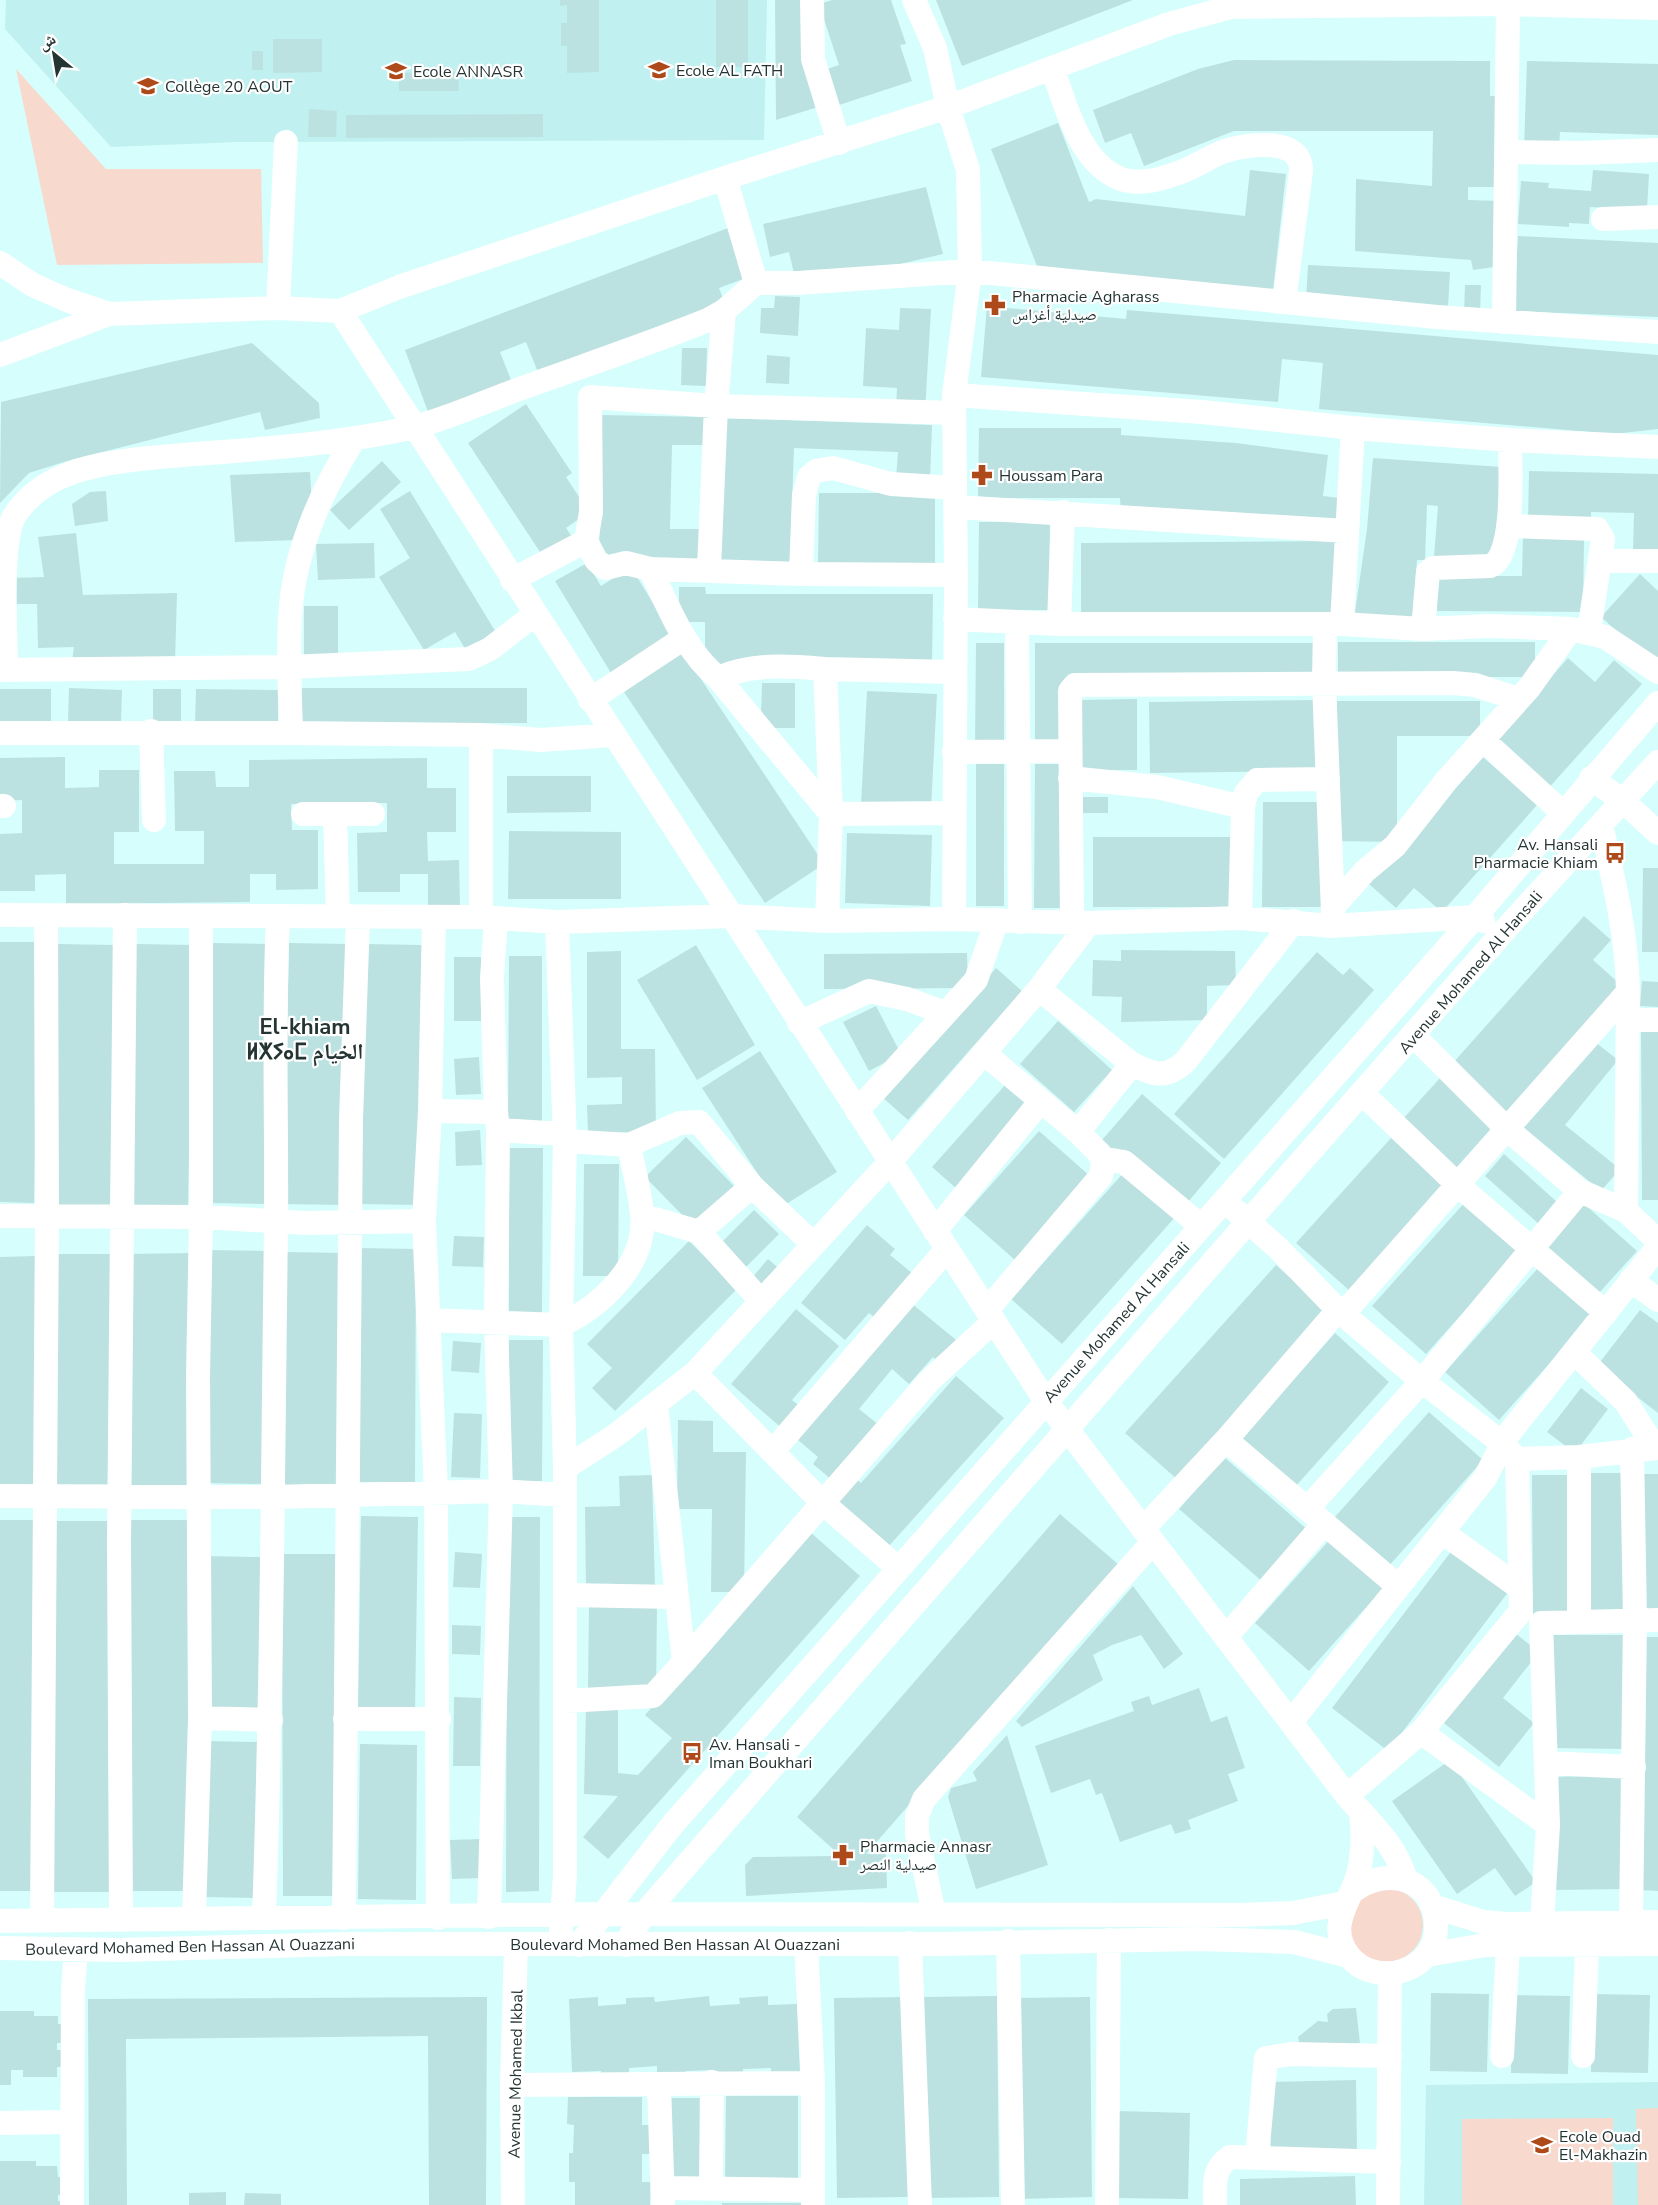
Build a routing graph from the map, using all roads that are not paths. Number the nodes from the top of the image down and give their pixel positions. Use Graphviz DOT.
graph roads {
  1 [pos="812,0"];
  2 [pos="914,0"];
  3 [pos="1425,3"];
  4 [pos="1508,4"];
  5 [pos="1658,8"];
  6 [pos="1052,68"];
  7 [pos="948,106"];
  8 [pos="286,142"];
  9 [pos="838,142"];
  10 [pos="1658,150"];
  11 [pos="1508,152"];
  12 [pos="725,178"];
  13 [pos="1658,217"];
  14 [pos="1603,219"];
  15 [pos="0,263"];
  16 [pos="970,271"];
  17 [pos="756,283"];
  18 [pos="1284,302"];
  19 [pos="278,308"];
  20 [pos="340,311"];
  21 [pos="724,311"];
  22 [pos="110,314"];
  23 [pos="1504,322"];
  24 [pos="1658,332"];
  25 [pos="0,355"];
  26 [pos="558,377"];
  27 [pos="591,397"];
  28 [pos="954,404"];
  29 [pos="716,406"];
  30 [pos="413,428"];
  31 [pos="1353,428"];
  32 [pos="354,440"];
  33 [pos="1510,440"];
  34 [pos="1658,447"];
  35 [pos="956,497"];
  36 [pos="1063,512"];
  37 [pos="1508,526"];
  38 [pos="1346,531"];
  39 [pos="586,541"];
  40 [pos="1600,561"];
  41 [pos="1658,561"];
  42 [pos="650,568"];
  43 [pos="709,569"];
  44 [pos="801,574"];
  45 [pos="956,575"];
  46 [pos="1,577"];
  47 [pos="512,580"];
  48 [pos="534,615"];
  49 [pos="955,619"];
  50 [pos="1017,623"];
  51 [pos="1059,624"];
  52 [pos="1333,624"];
  53 [pos="1423,629"];
  54 [pos="1580,630"];
  55 [pos="684,638"];
  56 [pos="290,667"];
  57 [pos="825,669"];
  58 [pos="3,670"];
  59 [pos="954,672"];
  60 [pos="1658,672"];
  61 [pos="718,678"];
  62 [pos="1324,683"];
  63 [pos="1518,699"];
  64 [pos="590,700"];
  65 [pos="1658,703"];
  66 [pos="151,731"];
  67 [pos="0,733"];
  68 [pos="291,733"];
  69 [pos="481,735"];
  70 [pos="613,735"];
  71 [pos="1483,740"];
  72 [pos="1069,751"];
  73 [pos="954,752"];
  74 [pos="1017,752"];
  75 [pos="1658,762"];
  76 [pos="1070,778"];
  77 [pos="1591,778"];
  78 [pos="1328,779"];
  79 [pos="1623,801"];
  80 [pos="1243,807"];
  81 [pos="954,813"];
  82 [pos="1563,813"];
  83 [pos="303,814"];
  84 [pos="335,814"];
  85 [pos="373,814"];
  86 [pos="831,814"];
  87 [pos="154,820"];
  88 [pos="1601,825"];
  89 [pos="1658,832"];
  90 [pos="0,915"];
  91 [pos="46,915"];
  92 [pos="125,915"];
  93 [pos="201,916"];
  94 [pos="730,916"];
  95 [pos="1333,916"];
  96 [pos="278,917"];
  97 [pos="348,917"];
  98 [pos="1475,917"];
  99 [pos="434,918"];
  100 [pos="488,918"];
  101 [pos="1240,918"];
  102 [pos="954,919"];
  103 [pos="827,921"];
  104 [pos="1009,921"];
  105 [pos="1294,921"];
  106 [pos="557,922"];
  107 [pos="1081,923"];
  108 [pos="1504,931"];
  109 [pos="1039,989"];
  110 [pos="1628,992"];
  111 [pos="945,1013"];
  112 [pos="1627,1020"];
  113 [pos="1658,1020"];
  114 [pos="800,1023"];
  115 [pos="1414,1036"];
  116 [pos="984,1053"];
  117 [pos="1132,1064"];
  118 [pos="1362,1094"];
  119 [pos="1040,1102"];
  120 [pos="430,1111"];
  121 [pos="857,1111"];
  122 [pos="497,1121"];
  123 [pos="1507,1129"];
  124 [pos="1078,1132"];
  125 [pos="564,1138"];
  126 [pos="629,1145"];
  127 [pos="891,1162"];
  128 [pos="1103,1162"];
  129 [pos="1458,1185"];
  130 [pos="752,1186"];
  131 [pos="1580,1191"];
  132 [pos="1225,1200"];
  133 [pos="1626,1211"];
  134 [pos="0,1216"];
  135 [pos="47,1216"];
  136 [pos="124,1217"];
  137 [pos="201,1217"];
  138 [pos="643,1219"];
  139 [pos="276,1221"];
  140 [pos="424,1221"];
  141 [pos="1248,1222"];
  142 [pos="352,1223"];
  143 [pos="1201,1227"];
  144 [pos="699,1232"];
  145 [pos="941,1240"];
  146 [pos="1658,1241"];
  147 [pos="813,1244"];
  148 [pos="1658,1247"];
  149 [pos="1533,1248"];
  150 [pos="1631,1281"];
  151 [pos="1658,1300"];
  152 [pos="761,1301"];
  153 [pos="1340,1312"];
  154 [pos="1606,1312"];
  155 [pos="990,1316"];
  156 [pos="428,1320"];
  157 [pos="496,1323"];
  158 [pos="561,1325"];
  159 [pos="1574,1352"];
  160 [pos="695,1373"];
  161 [pos="1422,1381"];
  162 [pos="1045,1400"];
  163 [pos="656,1404"];
  164 [pos="1068,1430"];
  165 [pos="1226,1440"];
  166 [pos="1648,1448"];
  167 [pos="773,1451"];
  168 [pos="1509,1451"];
  169 [pos="1579,1457"];
  170 [pos="565,1468"];
  171 [pos="501,1491"];
  172 [pos="436,1493"];
  173 [pos="45,1495"];
  174 [pos="198,1495"];
  175 [pos="348,1495"];
  176 [pos="565,1495"];
  177 [pos="0,1496"];
  178 [pos="121,1496"];
  179 [pos="272,1497"];
  180 [pos="824,1504"];
  181 [pos="1316,1516"];
  182 [pos="1442,1532"];
  183 [pos="1148,1535"];
  184 [pos="898,1568"];
  185 [pos="1398,1586"];
  186 [pos="566,1594"];
  187 [pos="677,1597"];
  188 [pos="1521,1599"];
  189 [pos="1647,1620"];
  190 [pos="1579,1622"];
  191 [pos="1541,1623"];
  192 [pos="1226,1637"];
  193 [pos="684,1662"];
  194 [pos="566,1701"];
  195 [pos="200,1718"];
  196 [pos="271,1719"];
  197 [pos="345,1719"];
  198 [pos="439,1719"];
  199 [pos="1291,1722"];
  200 [pos="1421,1731"];
  201 [pos="1546,1763"];
  202 [pos="1634,1767"];
  203 [pos="1354,1804"];
  204 [pos="1548,1825"];
  205 [pos="1406,1880"];
  206 [pos="1348,1897"];
  207 [pos="1432,1906"];
  208 [pos="601,1914"];
  209 [pos="934,1914"];
  210 [pos="563,1915"];
  211 [pos="643,1915"];
  212 [pos="194,1917"];
  213 [pos="489,1917"];
  214 [pos="264,1918"];
  215 [pos="344,1918"];
  216 [pos="438,1918"];
  217 [pos="42,1920"];
  218 [pos="121,1920"];
  219 [pos="0,1921"];
  220 [pos="1631,1922"];
  221 [pos="1658,1922"];
  222 [pos="1542,1923"];
  223 [pos="1109,1940"];
  224 [pos="1008,1941"];
  225 [pos="910,1943"];
  226 [pos="516,1944"];
  227 [pos="806,1944"];
  228 [pos="1658,1944"];
  229 [pos="625,1945"];
  230 [pos="1508,1945"];
  231 [pos="1587,1945"];
  232 [pos="569,1946"];
  233 [pos="0,1948"];
  234 [pos="76,1949"];
  235 [pos="1427,1955"];
  236 [pos="1349,1956"];
  237 [pos="1390,1974"];
  238 [pos="1390,2056"];
  239 [pos="1502,2056"];
  240 [pos="1583,2056"];
  241 [pos="712,2082"];
  242 [pos="813,2083"];
  243 [pos="659,2084"];
  244 [pos="512,2085"];
  245 [pos="72,2122"];
  246 [pos="0,2123"];
  247 [pos="1257,2156"];
  248 [pos="1389,2162"];
  249 [pos="711,2187"];
  250 [pos="663,2196"];
  251 [pos="813,2198"];
  252 [pos="72,2205"];
  253 [pos="513,2205"];
  254 [pos="920,2205"];
  255 [pos="1013,2205"];
  256 [pos="1107,2205"];
  257 [pos="1215,2205"];
  258 [pos="1388,2205"];
  1 -- 9 [label="street"];
  2 -- 7 [label="street"];
  3 -- 4 [label="street"];
  3 -- 6 [label="street"];
  4 -- 5 [label="street"];
  4 -- 11 [label="street"];
  6 -- 7 [label="street"];
  6 -- 18 [label="street"];
  7 -- 9 [label="street"];
  7 -- 16 [label="street"];
  8 -- 19 [label="street"];
  9 -- 12 [label="street"];
  10 -- 11 [label="street"];
  11 -- 23 [label="street"];
  12 -- 17 [label="street"];
  12 -- 20 [label="street"];
  13 -- 14 [label="street"];
  15 -- 22 [label="street"];
  16 -- 17 [label="street"];
  16 -- 18 [label="street"];
  16 -- 28 [label="street"];
  17 -- 21 [label="street"];
  18 -- 23 [label="street"];
  19 -- 20 [label="street"];
  19 -- 22 [label="street"];
  20 -- 30 [label="street"];
  21 -- 26 [label="street"];
  21 -- 29 [label="street"];
  22 -- 25 [label="street"];
  23 -- 24 [label="street"];
  26 -- 27 [label="street"];
  26 -- 30 [label="street"];
  27 -- 29 [label="street"];
  27 -- 39 [label="street"];
  28 -- 29 [label="street"];
  28 -- 31 [label="street"];
  28 -- 35 [label="street"];
  29 -- 43 [label="street"];
  30 -- 32 [label="street"];
  30 -- 47 [label="street"];
  31 -- 33 [label="street"];
  31 -- 38 [label="street"];
  32 -- 46 [label="street"];
  32 -- 56 [label="street"];
  33 -- 34 [label="street"];
  33 -- 37 [label="street"];
  35 -- 36 [label="street"];
  35 -- 44 [label="street"];
  35 -- 45 [label="street"];
  36 -- 38 [label="street"];
  36 -- 51 [label="street"];
  37 -- 40 [label="street"];
  37 -- 53 [label="street"];
  38 -- 52 [label="street"];
  39 -- 42 [label="street"];
  39 -- 47 [label="street"];
  40 -- 41 [label="street"];
  40 -- 54 [label="street"];
  42 -- 43 [label="street"];
  42 -- 55 [label="street"];
  43 -- 44 [label="street"];
  44 -- 45 [label="street"];
  45 -- 49 [label="street"];
  46 -- 58 [label="street"];
  47 -- 48 [label="street"];
  48 -- 56 [label="street"];
  48 -- 64 [label="street"];
  49 -- 50 [label="street"];
  49 -- 59 [label="street"];
  50 -- 51 [label="street"];
  50 -- 74 [label="street"];
  51 -- 52 [label="street"];
  52 -- 53 [label="street"];
  52 -- 62 [label="street"];
  53 -- 54 [label="street"];
  54 -- 60 [label="street"];
  54 -- 63 [label="street"];
  55 -- 61 [label="street"];
  55 -- 64 [label="street"];
  56 -- 58 [label="street"];
  56 -- 68 [label="street"];
  57 -- 59 [label="street"];
  57 -- 61 [label="street"];
  57 -- 86 [label="street"];
  59 -- 73 [label="street"];
  61 -- 86 [label="street"];
  62 -- 63 [label="street"];
  62 -- 72 [label="street"];
  62 -- 78 [label="street"];
  63 -- 71 [label="street"];
  64 -- 70 [label="street"];
  65 -- 77 [label="street, Avenue Mohamed Al Hansali"];
  66 -- 67 [label="street"];
  66 -- 68 [label="street"];
  66 -- 87 [label="street"];
  68 -- 69 [label="street"];
  69 -- 70 [label="street"];
  69 -- 100 [label="street"];
  70 -- 94 [label="street"];
  71 -- 82 [label="street"];
  71 -- 95 [label="street"];
  72 -- 74 [label="street"];
  72 -- 76 [label="street"];
  73 -- 74 [label="street"];
  73 -- 81 [label="street"];
  74 -- 104 [label="street"];
  75 -- 79 [label="street, Avenue Mohamed Al Hansali"];
  76 -- 80 [label="street"];
  76 -- 107 [label="street"];
  77 -- 79 [label="street"];
  77 -- 82 [label="street, Avenue Mohamed Al Hansali"];
  78 -- 80 [label="street"];
  78 -- 95 [label="street"];
  79 -- 88 [label="street, Avenue Mohamed Al Hansali"];
  79 -- 89 [label="street"];
  80 -- 101 [label="street"];
  81 -- 86 [label="street"];
  81 -- 102 [label="street"];
  82 -- 98 [label="street, Avenue Mohamed Al Hansali"];
  83 -- 84 [label="street"];
  84 -- 85 [label="street"];
  84 -- 97 [label="street"];
  86 -- 103 [label="street"];
  88 -- 108 [label="street, Avenue Mohamed Al Hansali"];
  88 -- 110 [label="street"];
  90 -- 91 [label="street"];
  91 -- 92 [label="street"];
  91 -- 135 [label="street"];
  92 -- 93 [label="street"];
  92 -- 136 [label="street"];
  93 -- 96 [label="street"];
  93 -- 137 [label="street"];
  94 -- 103 [label="street"];
  94 -- 106 [label="street"];
  94 -- 114 [label="street"];
  95 -- 98 [label="street"];
  95 -- 105 [label="street"];
  96 -- 97 [label="street"];
  96 -- 139 [label="street"];
  97 -- 99 [label="street"];
  97 -- 142 [label="street"];
  98 -- 108 [label="street"];
  98 -- 132 [label="street, Avenue Mohamed Al Hansali"];
  99 -- 100 [label="street"];
  99 -- 120 [label="street"];
  100 -- 106 [label="street"];
  100 -- 122 [label="street"];
  101 -- 105 [label="street"];
  101 -- 107 [label="street"];
  102 -- 103 [label="street"];
  102 -- 104 [label="street"];
  104 -- 107 [label="street"];
  104 -- 111 [label="street"];
  105 -- 117 [label="street"];
  106 -- 125 [label="street"];
  107 -- 109 [label="street"];
  108 -- 115 [label="street, Avenue Mohamed Al Hansali"];
  109 -- 116 [label="street"];
  109 -- 117 [label="street"];
  110 -- 112 [label="street"];
  110 -- 123 [label="street"];
  111 -- 114 [label="street"];
  111 -- 121 [label="street"];
  112 -- 113 [label="street"];
  112 -- 133 [label="street"];
  114 -- 121 [label="street"];
  115 -- 118 [label="street, Avenue Mohamed Al Hansali"];
  115 -- 123 [label="street"];
  116 -- 119 [label="street"];
  116 -- 127 [label="street"];
  117 -- 124 [label="street"];
  118 -- 129 [label="street"];
  118 -- 141 [label="street, Avenue Mohamed Al Hansali"];
  119 -- 124 [label="street"];
  119 -- 145 [label="street"];
  120 -- 122 [label="street"];
  120 -- 140 [label="street"];
  121 -- 127 [label="street"];
  122 -- 125 [label="street"];
  122 -- 157 [label="street"];
  123 -- 129 [label="street"];
  123 -- 131 [label="street"];
  124 -- 128 [label="street"];
  125 -- 126 [label="street"];
  125 -- 158 [label="street"];
  126 -- 130 [label="street"];
  126 -- 138 [label="street"];
  127 -- 145 [label="street"];
  127 -- 147 [label="street"];
  128 -- 143 [label="street"];
  128 -- 155 [label="street"];
  129 -- 149 [label="street"];
  129 -- 153 [label="street"];
  130 -- 144 [label="street"];
  130 -- 147 [label="street"];
  131 -- 133 [label="street"];
  131 -- 149 [label="street"];
  132 -- 141 [label="street"];
  132 -- 143 [label="street, Avenue Mohamed Al Hansali"];
  133 -- 146 [label="street"];
  134 -- 135 [label="street"];
  135 -- 136 [label="street"];
  135 -- 173 [label="street"];
  136 -- 137 [label="street"];
  136 -- 178 [label="street"];
  137 -- 139 [label="street"];
  137 -- 174 [label="street"];
  138 -- 144 [label="street"];
  138 -- 158 [label="street"];
  139 -- 142 [label="street"];
  139 -- 179 [label="street"];
  140 -- 142 [label="street"];
  140 -- 156 [label="street"];
  141 -- 153 [label="street"];
  141 -- 164 [label="street, Avenue Mohamed Al Hansali"];
  142 -- 175 [label="street"];
  143 -- 162 [label="street, Avenue Mohamed Al Hansali"];
  144 -- 152 [label="street"];
  145 -- 155 [label="street"];
  145 -- 167 [label="street"];
  147 -- 152 [label="street"];
  148 -- 150 [label="street"];
  149 -- 154 [label="street"];
  149 -- 161 [label="street"];
  150 -- 151 [label="street"];
  150 -- 154 [label="street"];
  152 -- 160 [label="street"];
  153 -- 161 [label="street"];
  153 -- 165 [label="street"];
  154 -- 159 [label="street"];
  155 -- 162 [label="street"];
  155 -- 180 [label="street"];
  156 -- 157 [label="street"];
  156 -- 172 [label="street"];
  157 -- 158 [label="street"];
  157 -- 171 [label="street"];
  158 -- 170 [label="street"];
  159 -- 166 [label="street"];
  159 -- 168 [label="street"];
  160 -- 163 [label="street"];
  160 -- 167 [label="street"];
  161 -- 168 [label="street"];
  161 -- 181 [label="street"];
  162 -- 164 [label="street"];
  162 -- 184 [label="street, Avenue Mohamed Al Hansali"];
  163 -- 170 [label="street"];
  163 -- 187 [label="street"];
  164 -- 183 [label="street"];
  164 -- 211 [label="street, Avenue Mohamed Al Hansali"];
  165 -- 181 [label="street"];
  165 -- 183 [label="street"];
  166 -- 169 [label="street"];
  166 -- 189 [label="street"];
  167 -- 180 [label="street"];
  168 -- 169 [label="street"];
  168 -- 182 [label="street"];
  168 -- 188 [label="street"];
  169 -- 190 [label="street"];
  170 -- 176 [label="street"];
  171 -- 172 [label="street"];
  171 -- 176 [label="street"];
  171 -- 213 [label="street"];
  172 -- 175 [label="street"];
  172 -- 198 [label="street"];
  173 -- 177 [label="street"];
  173 -- 178 [label="street"];
  173 -- 217 [label="street"];
  174 -- 178 [label="street"];
  174 -- 179 [label="street"];
  174 -- 195 [label="street"];
  175 -- 179 [label="street"];
  175 -- 197 [label="street"];
  176 -- 186 [label="street"];
  178 -- 218 [label="street"];
  179 -- 196 [label="street"];
  180 -- 184 [label="street"];
  180 -- 193 [label="street"];
  181 -- 185 [label="street"];
  181 -- 192 [label="street"];
  182 -- 185 [label="street"];
  182 -- 188 [label="street"];
  183 -- 192 [label="street"];
  183 -- 209 [label="street"];
  184 -- 208 [label="street, Avenue Mohamed Al Hansali"];
  185 -- 199 [label="street"];
  186 -- 187 [label="street"];
  186 -- 194 [label="street"];
  187 -- 193 [label="street"];
  188 -- 191 [label="street"];
  188 -- 200 [label="street"];
  189 -- 190 [label="street"];
  189 -- 202 [label="street"];
  190 -- 191 [label="street"];
  191 -- 201 [label="street"];
  192 -- 199 [label="street"];
  193 -- 194 [label="street"];
  194 -- 210 [label="street"];
  195 -- 196 [label="street"];
  195 -- 212 [label="street"];
  196 -- 214 [label="street"];
  197 -- 198 [label="street"];
  197 -- 215 [label="street"];
  198 -- 216 [label="street"];
  199 -- 203 [label="street"];
  200 -- 203 [label="street"];
  200 -- 204 [label="street"];
  201 -- 202 [label="street"];
  201 -- 204 [label="street"];
  202 -- 220 [label="street"];
  203 -- 205 [label="street"];
  203 -- 206 [label="street"];
  204 -- 222 [label="street"];
  205 -- 206 [label="street"];
  205 -- 207 [label="street"];
  206 -- 209 [label="street, Boulevard Mohamed Ben Hassan Al Ouazzani"];
  206 -- 236 [label="street"];
  207 -- 222 [label="street"];
  207 -- 235 [label="street"];
  208 -- 210 [label="street, Boulevard Mohamed Ben Hassan Al Ouazzani"];
  208 -- 211 [label="street, Boulevard Mohamed Ben Hassan Al Ouazzani"];
  208 -- 232 [label="street, Avenue Mohamed Al Hansali"];
  209 -- 211 [label="street, Boulevard Mohamed Ben Hassan Al Ouazzani"];
  210 -- 213 [label="street, Boulevard Mohamed Ben Hassan Al Ouazzani"];
  210 -- 232 [label="street"];
  211 -- 229 [label="street, Avenue Mohamed Al Hansali"];
  212 -- 214 [label="street, Boulevard Mohamed Ben Hassan Al Ouazzani"];
  212 -- 218 [label="street, Boulevard Mohamed Ben Hassan Al Ouazzani"];
  213 -- 216 [label="street, Boulevard Mohamed Ben Hassan Al Ouazzani"];
  214 -- 215 [label="street, Boulevard Mohamed Ben Hassan Al Ouazzani"];
  215 -- 216 [label="street, Boulevard Mohamed Ben Hassan Al Ouazzani"];
  217 -- 218 [label="street, Boulevard Mohamed Ben Hassan Al Ouazzani"];
  217 -- 219 [label="street, Boulevard Mohamed Ben Hassan Al Ouazzani"];
  220 -- 221 [label="street"];
  220 -- 222 [label="street"];
  223 -- 224 [label="street, Boulevard Mohamed Ben Hassan Al Ouazzani"];
  223 -- 236 [label="street, Boulevard Mohamed Ben Hassan Al Ouazzani"];
  223 -- 256 [label="street"];
  224 -- 225 [label="street, Boulevard Mohamed Ben Hassan Al Ouazzani"];
  224 -- 255 [label="street"];
  225 -- 227 [label="street, Boulevard Mohamed Ben Hassan Al Ouazzani"];
  225 -- 254 [label="street"];
  226 -- 232 [label="street, Boulevard Mohamed Ben Hassan Al Ouazzani"];
  226 -- 234 [label="street, Boulevard Mohamed Ben Hassan Al Ouazzani"];
  226 -- 244 [label="street, Avenue Mohamed Ikbal"];
  227 -- 229 [label="street, Boulevard Mohamed Ben Hassan Al Ouazzani"];
  227 -- 242 [label="street"];
  228 -- 231 [label="street"];
  229 -- 232 [label="street, Boulevard Mohamed Ben Hassan Al Ouazzani"];
  230 -- 231 [label="street"];
  230 -- 235 [label="street"];
  230 -- 239 [label="street"];
  231 -- 240 [label="street"];
  233 -- 234 [label="street, Boulevard Mohamed Ben Hassan Al Ouazzani"];
  234 -- 245 [label="street"];
  235 -- 237 [label="street"];
  236 -- 237 [label="street"];
  237 -- 238 [label="street"];
  238 -- 247 [label="street"];
  238 -- 248 [label="street"];
  241 -- 242 [label="street"];
  241 -- 243 [label="street"];
  241 -- 249 [label="street"];
  242 -- 251 [label="street"];
  243 -- 244 [label="street"];
  243 -- 250 [label="street"];
  244 -- 253 [label="street, Avenue Mohamed Ikbal"];
  245 -- 246 [label="street"];
  245 -- 252 [label="street"];
  247 -- 248 [label="street"];
  247 -- 257 [label="street"];
  248 -- 258 [label="street"];
  249 -- 250 [label="street"];
  249 -- 251 [label="street"];
}
